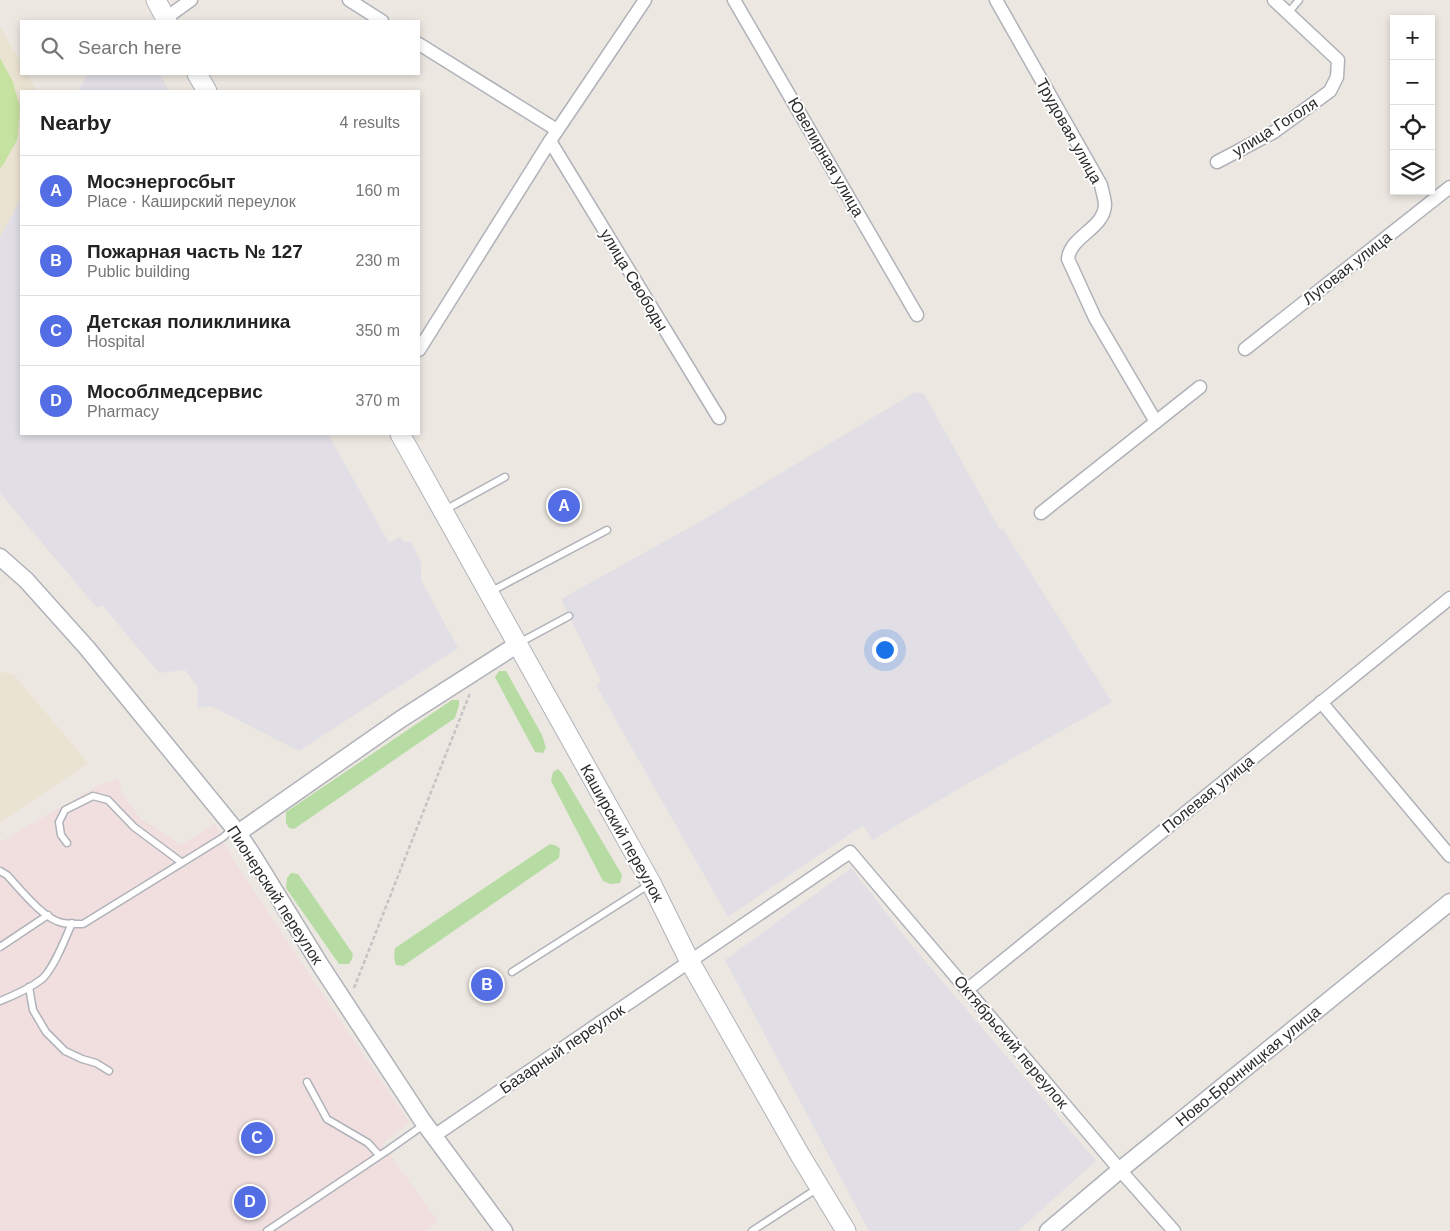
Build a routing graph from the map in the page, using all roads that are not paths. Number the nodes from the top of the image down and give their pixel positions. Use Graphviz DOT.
graph roads {
  1 [pos="156,0"];
  2 [pos="191,0"];
  3 [pos="349,0"];
  4 [pos="645,0"];
  5 [pos="734,0"];
  6 [pos="996,0"];
  7 [pos="1274,0"];
  8 [pos="1299,0"];
  9 [pos="1288,12"];
  10 [pos="167,20"];
  11 [pos="380,20"];
  12 [pos="420,45"];
  13 [pos="198,75"];
  14 [pos="206,90"];
  15 [pos="557,130"];
  16 [pos="550,141"];
  17 [pos="1217,162"];
  18 [pos="1450,186"];
  19 [pos="917,315"];
  20 [pos="420,348"];
  21 [pos="1245,349"];
  22 [pos="1200,387"];
  23 [pos="719,418"];
  24 [pos="1156,422"];
  25 [pos="401,435"];
  26 [pos="506,477"];
  27 [pos="442,511"];
  28 [pos="1040,513"];
  29 [pos="607,530"];
  30 [pos="0,557"];
  31 [pos="488,592"];
  32 [pos="1450,598"];
  33 [pos="569,616"];
  34 [pos="518,644"];
  35 [pos="1321,702"];
  36 [pos="236,830"];
  37 [pos="67,843"];
  38 [pos="850,852"];
  39 [pos="1450,856"];
  40 [pos="181,862"];
  41 [pos="0,871"];
  42 [pos="651,883"];
  43 [pos="1450,902"];
  44 [pos="48,915"];
  45 [pos="72,924"];
  46 [pos="0,947"];
  47 [pos="690,962"];
  48 [pos="512,972"];
  49 [pos="29,987"];
  50 [pos="967,990"];
  51 [pos="0,1002"];
  52 [pos="108,1071"];
  53 [pos="307,1082"];
  54 [pos="430,1130"];
  55 [pos="379,1155"];
  56 [pos="1120,1170"];
  57 [pos="819,1187"];
  58 [pos="267,1231"];
  59 [pos="504,1231"];
  60 [pos="752,1231"];
  61 [pos="846,1231"];
  62 [pos="1048,1231"];
  63 [pos="1174,1231"];
  1 -- 10 [label="main road"];
  2 -- 10 [label="street"];
  3 -- 11 [label="street"];
  4 -- 15 [label="street"];
  5 -- 19 [label="street, Ювелирная улица"];
  6 -- 24 [label="street, Трудовая улица"];
  7 -- 9 [label="street, улица Гоголя"];
  8 -- 9 [label="lane"];
  9 -- 17 [label="street, улица Гоголя"];
  12 -- 15 [label="street"];
  13 -- 14 [label="main road"];
  15 -- 16 [label="street"];
  16 -- 20 [label="street"];
  16 -- 23 [label="street, улица Свободы"];
  18 -- 21 [label="street, Луговая улица"];
  22 -- 24 [label="street"];
  24 -- 28 [label="street"];
  25 -- 27 [label="main road, Каширский переулок"];
  26 -- 27 [label="lane"];
  27 -- 31 [label="main road, Каширский переулок"];
  29 -- 31 [label="lane"];
  30 -- 36 [label="street, Пионерский переулок"];
  31 -- 34 [label="main road, Каширский переулок"];
  32 -- 35 [label="street, Полевая улица"];
  33 -- 34 [label="lane"];
  34 -- 36 [label="street"];
  34 -- 42 [label="main road, Каширский переулок"];
  35 -- 39 [label="street"];
  35 -- 50 [label="street, Полевая улица"];
  36 -- 40 [label="lane"];
  36 -- 54 [label="street, Пионерский переулок"];
  37 -- 40 [label="lane"];
  38 -- 47 [label="street, Базарный переулок"];
  38 -- 50 [label="street, Октябрьский переулок"];
  40 -- 45 [label="lane"];
  41 -- 44 [label="lane"];
  42 -- 47 [label="main road, Каширский переулок"];
  42 -- 48 [label="lane"];
  43 -- 56 [label="street, Ново-Бронницкая улица"];
  44 -- 45 [label="lane"];
  44 -- 46 [label="lane"];
  45 -- 49 [label="lane"];
  47 -- 54 [label="street, Базарный переулок"];
  47 -- 57 [label="main road, Каширский переулок"];
  49 -- 51 [label="lane"];
  49 -- 52 [label="lane"];
  50 -- 56 [label="street, Октябрьский переулок"];
  53 -- 55 [label="lane"];
  54 -- 55 [label="lane"];
  54 -- 59 [label="street, Пионерский переулок"];
  55 -- 58 [label="lane"];
  56 -- 62 [label="street, Ново-Бронницкая улица"];
  56 -- 63 [label="street, Октябрьский переулок"];
  57 -- 60 [label="lane"];
  57 -- 61 [label="main road, Каширский переулок"];
}
